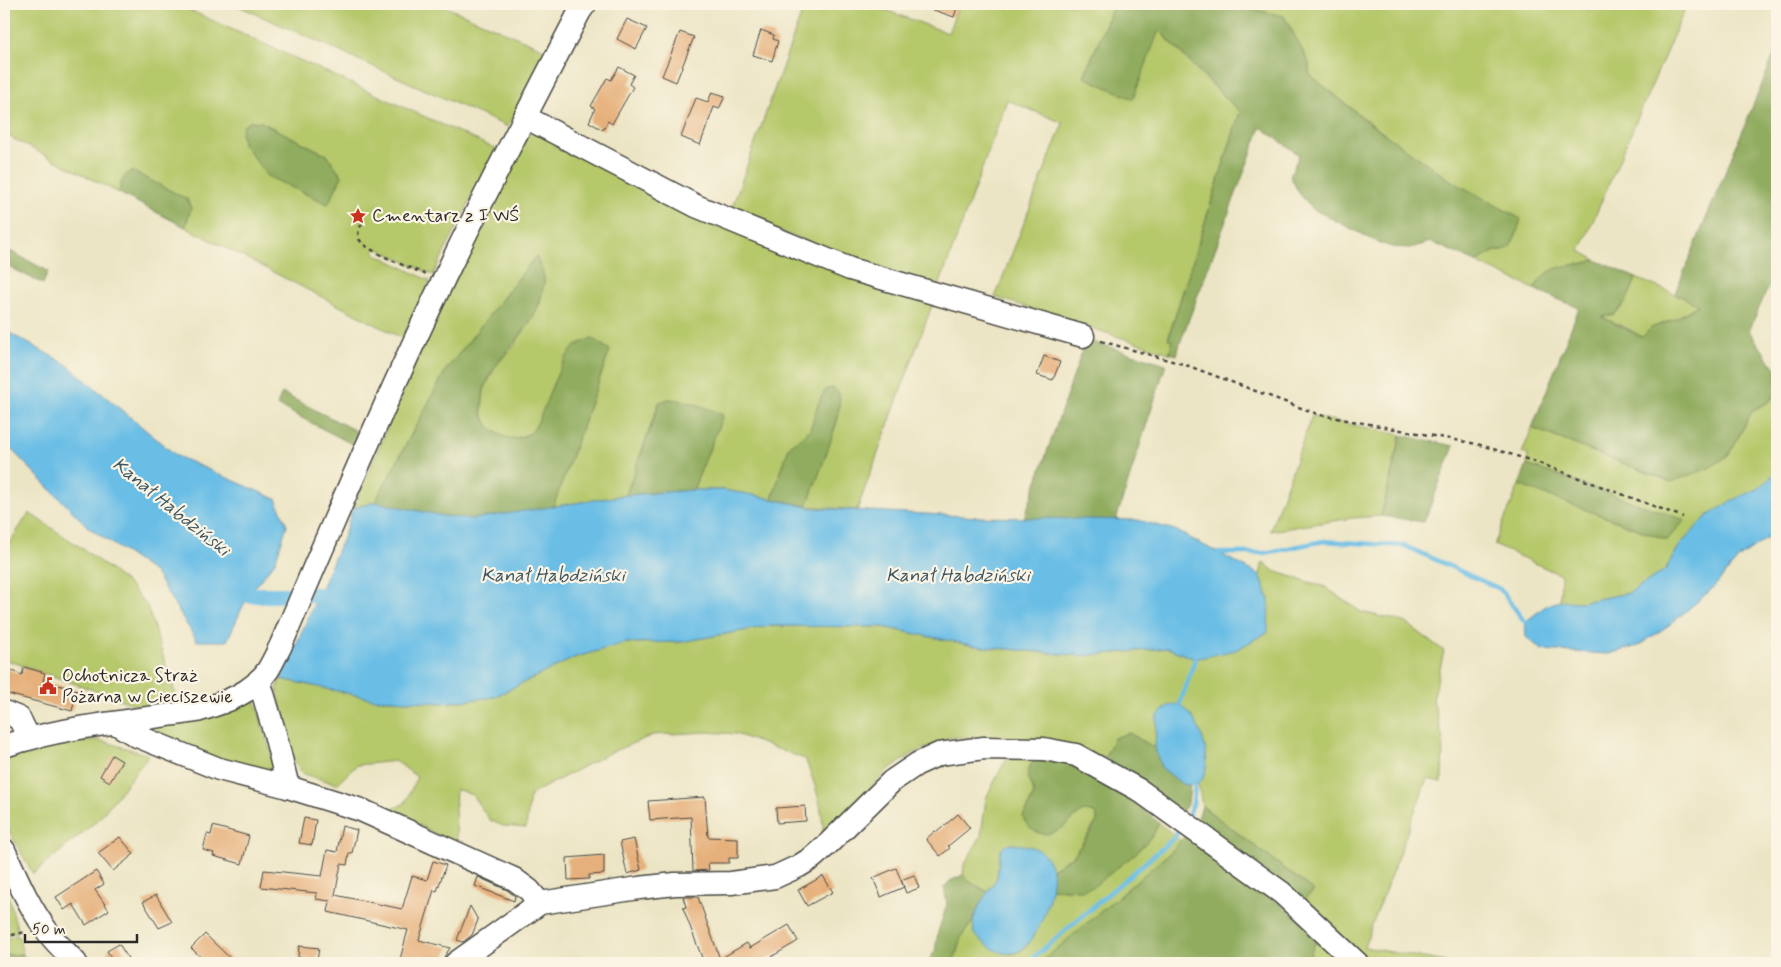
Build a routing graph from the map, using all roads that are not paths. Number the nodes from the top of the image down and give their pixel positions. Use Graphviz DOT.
graph roads {
  1 [pos="585,4"];
  2 [pos="525,117"];
  3 [pos="1083,336"];
  4 [pos="259,680"];
  5 [pos="4,712"];
  6 [pos="115,723"];
  7 [pos="29,738"];
  8 [pos="4,746"];
  9 [pos="288,787"];
  10 [pos="4,850"];
  11 [pos="540,903"];
  12 [pos="32,908"];
  13 [pos="56,963"];
  14 [pos="76,963"];
  15 [pos="456,963"];
  16 [pos="1357,963"];
  1 -- 2 [label="street"];
  2 -- 3 [label="street"];
  2 -- 4 [label="street"];
  4 -- 6 [label="street"];
  4 -- 9 [label="street"];
  5 -- 7 [label="street"];
  6 -- 7 [label="street"];
  6 -- 9 [label="street"];
  7 -- 8 [label="street"];
  9 -- 11 [label="street"];
  10 -- 12 [label="street"];
  11 -- 15 [label="street"];
  11 -- 16 [label="street"];
  12 -- 13 [label="street"];
  12 -- 14 [label="street"];
}
